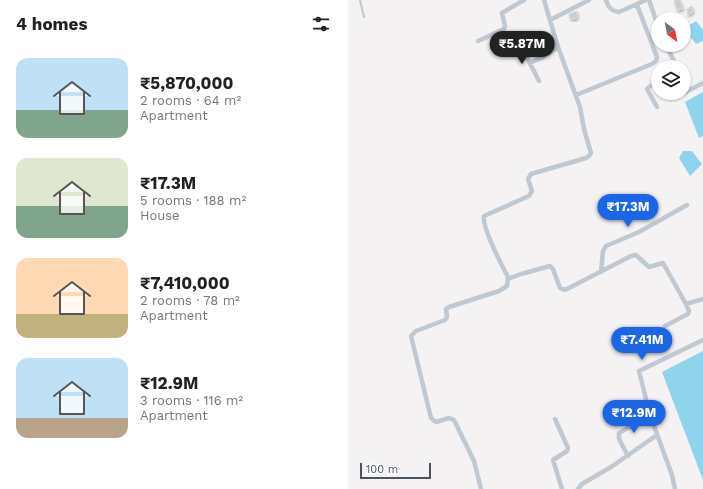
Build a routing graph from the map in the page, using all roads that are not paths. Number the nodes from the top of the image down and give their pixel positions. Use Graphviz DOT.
graph roads {
  1 [pos="360,0"];
  2 [pos="524,0"];
  3 [pos="544,0"];
  4 [pos="589,0"];
  5 [pos="606,0"];
  6 [pos="647,0"];
  7 [pos="637,5"];
  8 [pos="652,12"];
  9 [pos="364,17"];
  10 [pos="550,20"];
  11 [pos="478,41"];
  12 [pos="519,42"];
  13 [pos="558,47"];
  14 [pos="530,63"];
  15 [pos="539,81"];
  16 [pos="703,82"];
  17 [pos="651,86"];
  18 [pos="691,89"];
  19 [pos="576,95"];
  20 [pos="651,96"];
  21 [pos="653,100"];
  22 [pos="657,107"];
  23 [pos="687,205"];
  24 [pos="601,272"];
  25 [pos="508,279"];
  26 [pos="703,299"];
  27 [pos="686,304"];
  28 [pos="665,326"];
  29 [pos="703,340"];
  30 [pos="650,415"];
  31 [pos="555,419"];
  32 [pos="657,435"];
  33 [pos="628,456"];
  34 [pos="481,489"];
  35 [pos="562,489"];
  36 [pos="578,489"];
  37 [pos="674,489"];
  1 -- 9 [label="lane"];
  2 -- 11 [label="street"];
  3 -- 10 [label="street"];
  4 -- 10 [label="street"];
  5 -- 7 [label="street"];
  6 -- 7 [label="street"];
  6 -- 8 [label="street"];
  7 -- 19 [label="street"];
  10 -- 13 [label="street"];
  12 -- 14 [label="street"];
  13 -- 14 [label="street"];
  13 -- 19 [label="street"];
  14 -- 15 [label="street"];
  16 -- 18 [label="street"];
  17 -- 20 [label="street"];
  19 -- 25 [label="street"];
  21 -- 22 [label="street"];
  23 -- 24 [label="street"];
  24 -- 25 [label="street"];
  24 -- 27 [label="street"];
  25 -- 34 [label="street"];
  26 -- 27 [label="street"];
  27 -- 28 [label="street"];
  29 -- 30 [label="street"];
  30 -- 32 [label="street"];
  30 -- 33 [label="street"];
  31 -- 35 [label="street"];
  32 -- 33 [label="street"];
  32 -- 37 [label="street"];
  33 -- 36 [label="street"];
}
